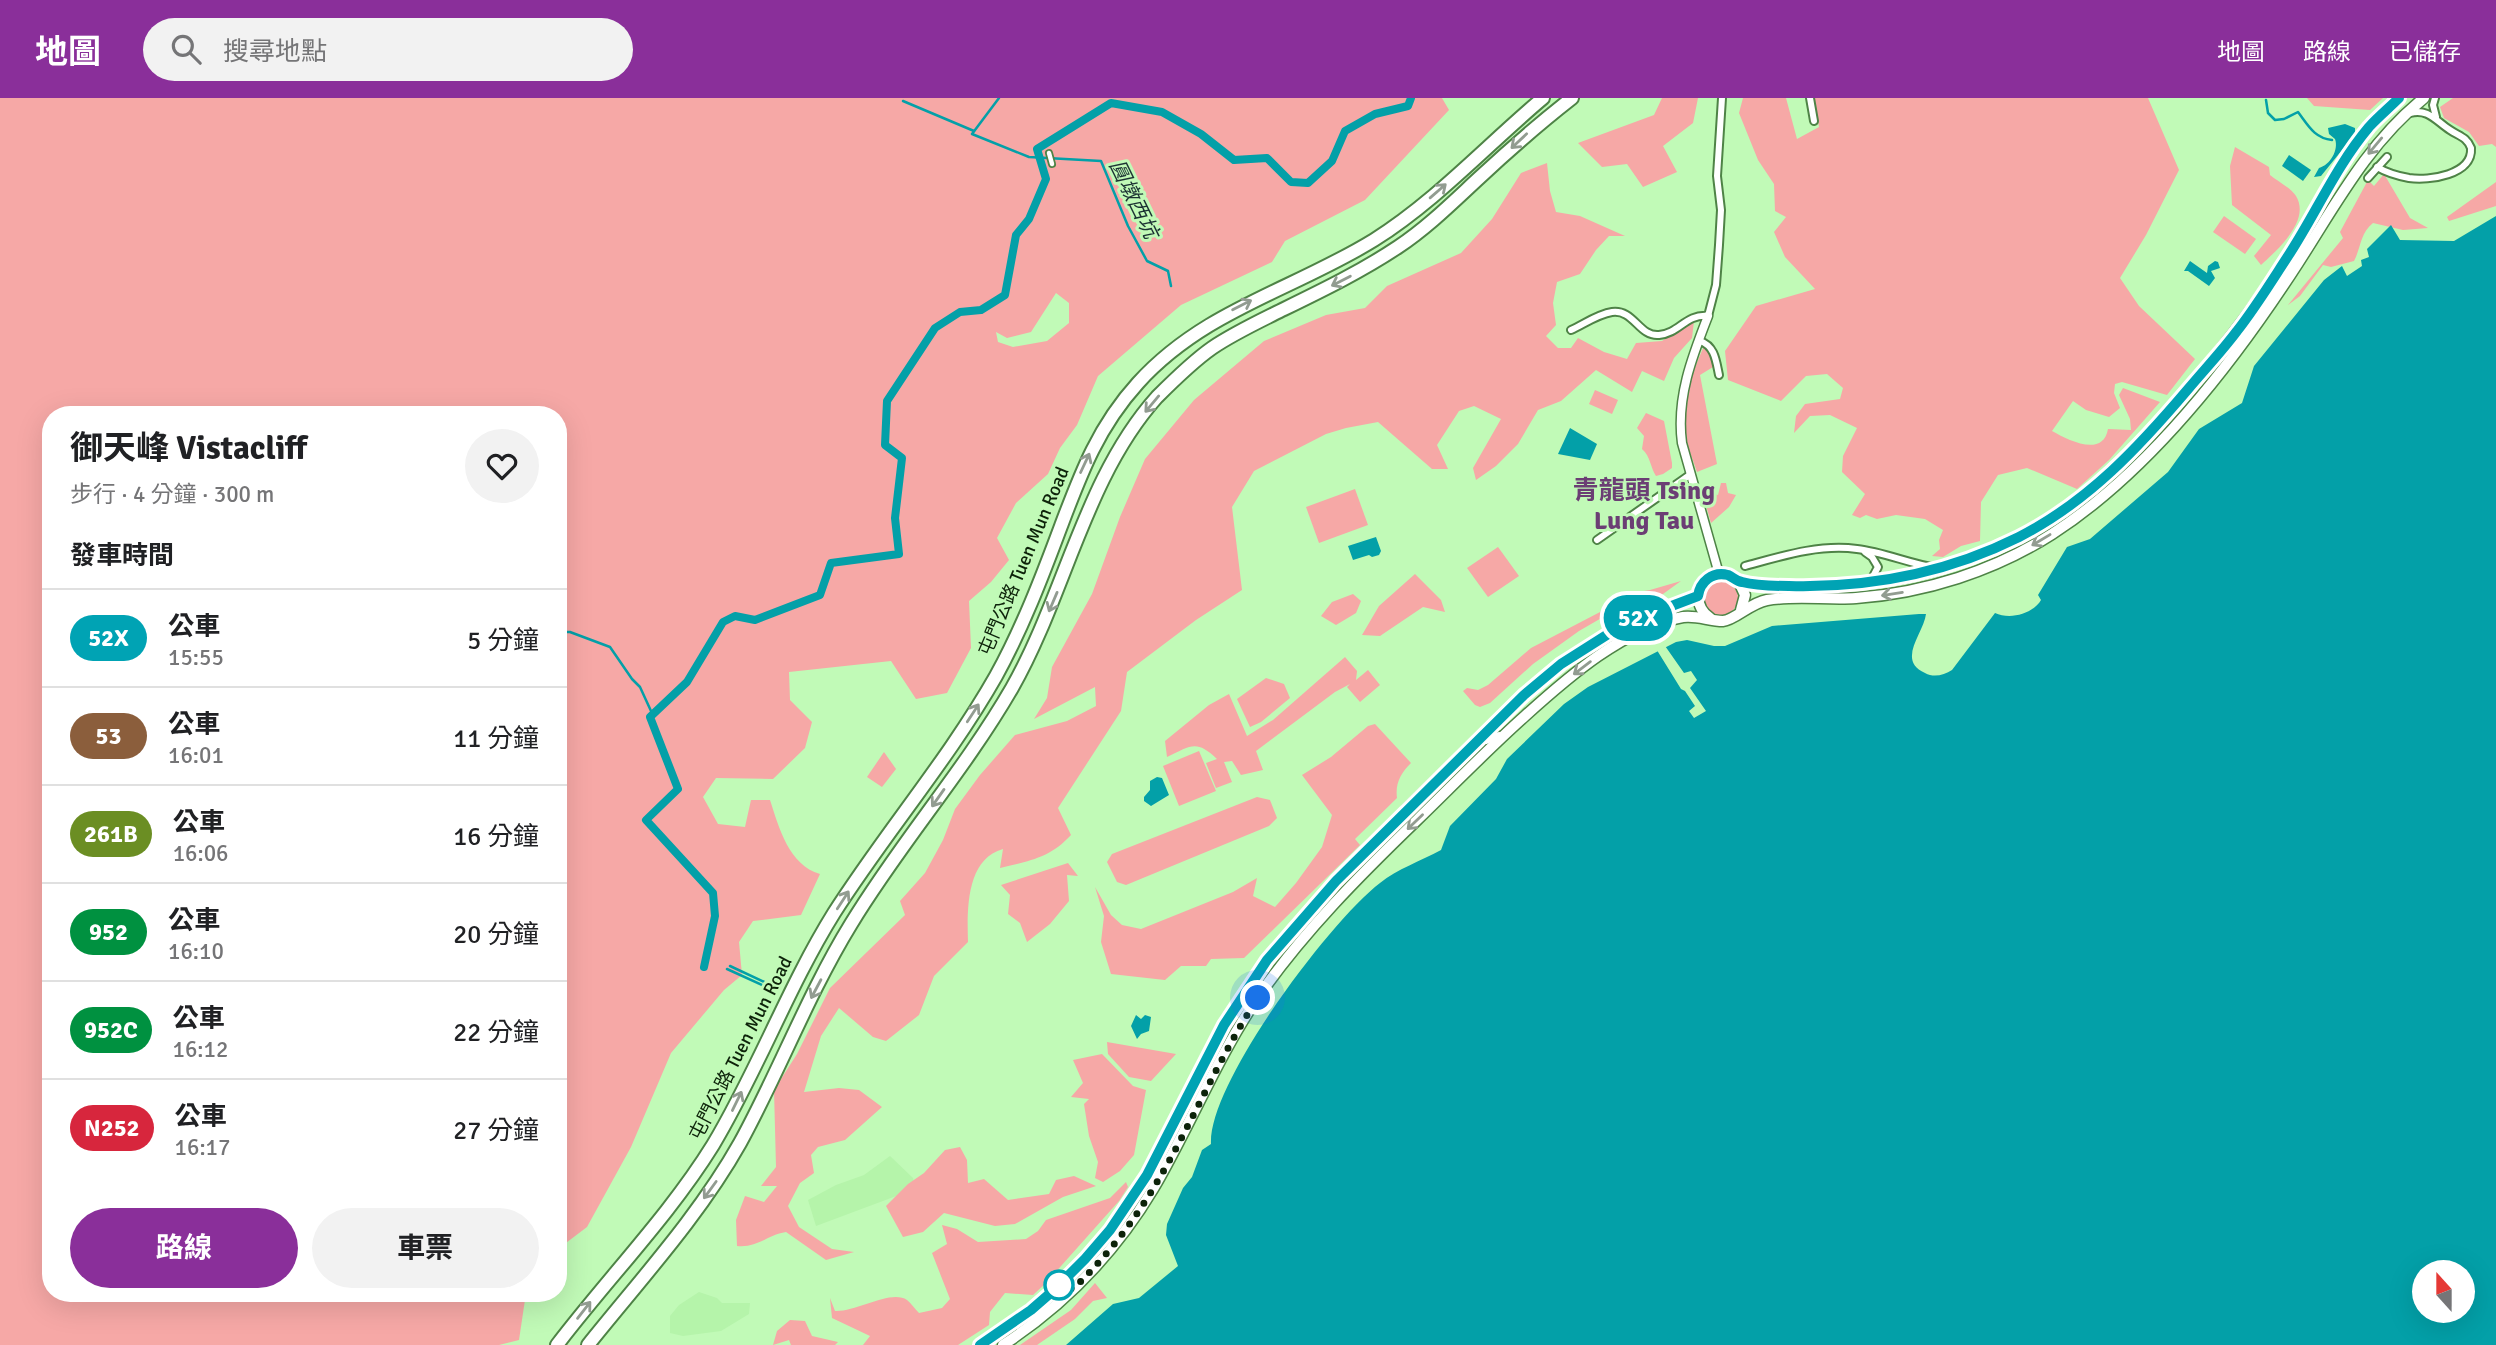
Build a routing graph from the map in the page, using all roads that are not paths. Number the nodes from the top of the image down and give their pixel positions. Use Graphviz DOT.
graph roads {
  1 [pos="1543,98"];
  2 [pos="1572,98"];
  3 [pos="1722,98"];
  4 [pos="1810,98"];
  5 [pos="2399,98"];
  6 [pos="2424,98"];
  7 [pos="2435,98"];
  8 [pos="2405,114"];
  9 [pos="2437,119"];
  10 [pos="1814,121"];
  11 [pos="1049,153"];
  12 [pos="2387,157"];
  13 [pos="1052,164"];
  14 [pos="2378,167"];
  15 [pos="2368,178"];
  16 [pos="1709,316"];
  17 [pos="1572,330"];
  18 [pos="1700,341"];
  19 [pos="1719,375"];
  20 [pos="1691,474"];
  21 [pos="1597,540"];
  22 [pos="1860,549"];
  23 [pos="1745,566"];
  24 [pos="1942,568"];
  25 [pos="1719,574"];
  26 [pos="1739,582"];
  27 [pos="1870,582"];
  28 [pos="1698,596"];
  29 [pos="1741,610"];
  30 [pos="1656,611"];
  31 [pos="1711,618"];
  32 [pos="1524,695"];
  33 [pos="1525,715"];
  34 [pos="1479,739"];
  35 [pos="1406,810"];
  36 [pos="1262,967"];
  37 [pos="557,1345"];
  38 [pos="588,1345"];
  39 [pos="979,1345"];
  40 [pos="1003,1345"];
  37 -- 1 [label="highway, 屯門公路 Tuen Mun Road, one-way"];
  2 -- 38 [label="highway, one-way"];
  3 -- 16 [label="street"];
  4 -- 10 [label="street"];
  5 -- 24 [label="main road"];
  6 -- 8 [label="main road"];
  7 -- 9 [label="street"];
  8 -- 9 [label="street"];
  8 -- 29 [label="main road, one-way"];
  9 -- 14 [label="street"];
  11 -- 13 [label="street"];
  12 -- 14 [label="street"];
  14 -- 15 [label="street"];
  16 -- 17 [label="street"];
  16 -- 18 [label="street"];
  18 -- 19 [label="street"];
  18 -- 20 [label="street"];
  20 -- 21 [label="street"];
  20 -- 25 [label="street"];
  22 -- 23 [label="street"];
  22 -- 24 [label="street"];
  22 -- 27 [label="street"];
  24 -- 27 [label="main road"];
  25 -- 26 [label="main road"];
  25 -- 28 [label="main road"];
  26 -- 27 [label="main road"];
  26 -- 29 [label="main road"];
  28 -- 30 [label="main road"];
  28 -- 31 [label="main road"];
  29 -- 31 [label="main road"];
  31 -- 33 [label="main road, one-way"];
  32 -- 34 [label="main road"];
  33 -- 34 [label="street"];
  33 -- 40 [label="main road, one-way"];
  34 -- 35 [label="main road"];
  36 -- 39 [label="main road"];
}
